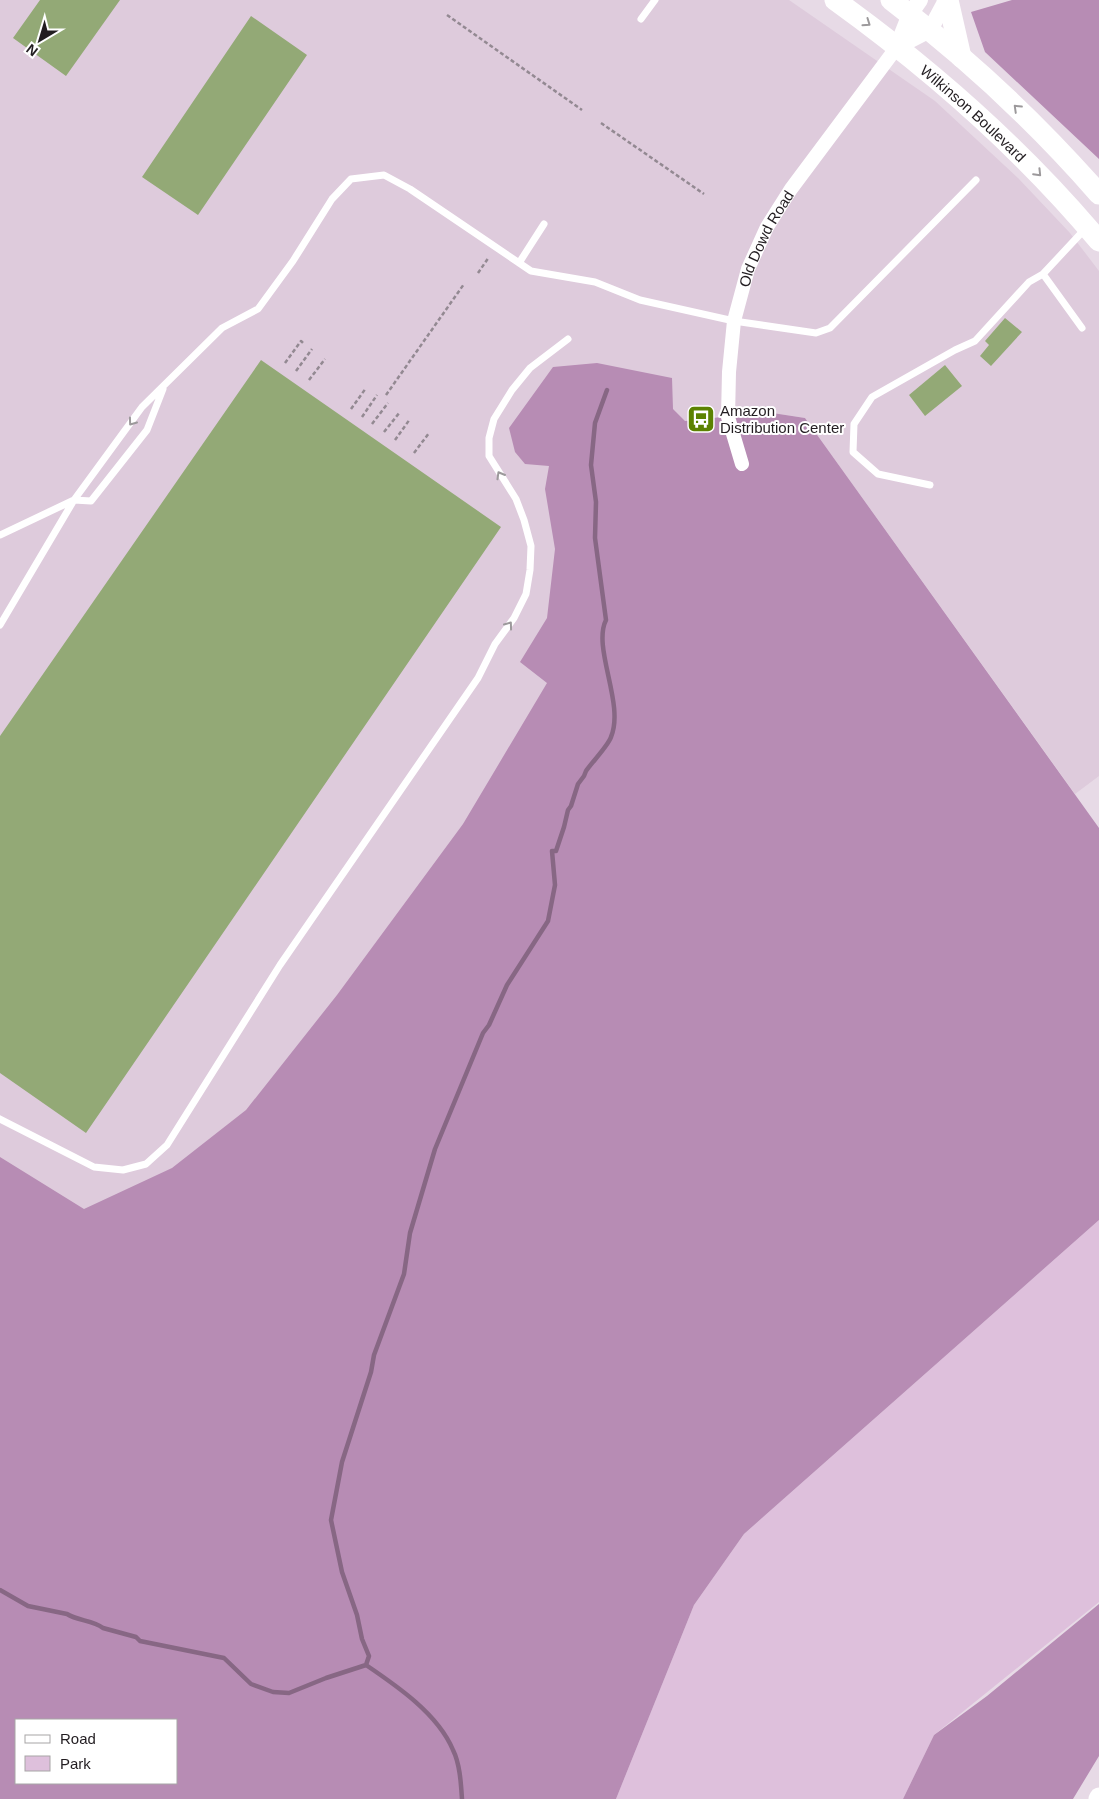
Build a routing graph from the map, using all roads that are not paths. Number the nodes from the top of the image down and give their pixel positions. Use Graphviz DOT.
graph roads {
  1 [pos="654,0"];
  2 [pos="835,0"];
  3 [pos="891,0"];
  4 [pos="946,0"];
  5 [pos="915,7"];
  6 [pos="641,19"];
  7 [pos="930,30"];
  8 [pos="897,47"];
  9 [pos="961,57"];
  10 [pos="976,180"];
  11 [pos="1099,194"];
  12 [pos="544,224"];
  13 [pos="1093,234"];
  14 [pos="519,263"];
  15 [pos="1043,274"];
  16 [pos="734,321"];
  17 [pos="1082,328"];
  18 [pos="568,339"];
  19 [pos="165,386"];
  20 [pos="742,464"];
  21 [pos="930,485"];
  22 [pos="74,500"];
  23 [pos="0,535"];
  24 [pos="0,625"];
  25 [pos="0,1119"];
  1 -- 6 [label="lane"];
  2 -- 8 [label="main road, Wilkinson Boulevard, one-way"];
  3 -- 5 [label="main road, Wilkinson Boulevard"];
  4 -- 7 [label="street"];
  4 -- 9 [label="main road"];
  5 -- 7 [label="main road, Wilkinson Boulevard"];
  5 -- 8 [label="street, Old Dowd Road"];
  7 -- 8 [label="street, Old Dowd Road"];
  7 -- 9 [label="main road, Wilkinson Boulevard"];
  8 -- 13 [label="main road, Wilkinson Boulevard, one-way"];
  8 -- 16 [label="street, Old Dowd Road"];
  11 -- 9 [label="main road, Wilkinson Boulevard, one-way"];
  10 -- 16 [label="lane"];
  12 -- 14 [label="lane"];
  13 -- 15 [label="lane"];
  14 -- 16 [label="lane"];
  14 -- 19 [label="lane"];
  15 -- 17 [label="lane"];
  15 -- 21 [label="lane"];
  16 -- 20 [label="street, Old Dowd Road"];
  25 -- 18 [label="lane, one-way"];
  19 -- 22 [label="lane, one-way"];
  19 -- 22 [label="lane"];
  22 -- 23 [label="lane"];
  22 -- 24 [label="lane"];
}
